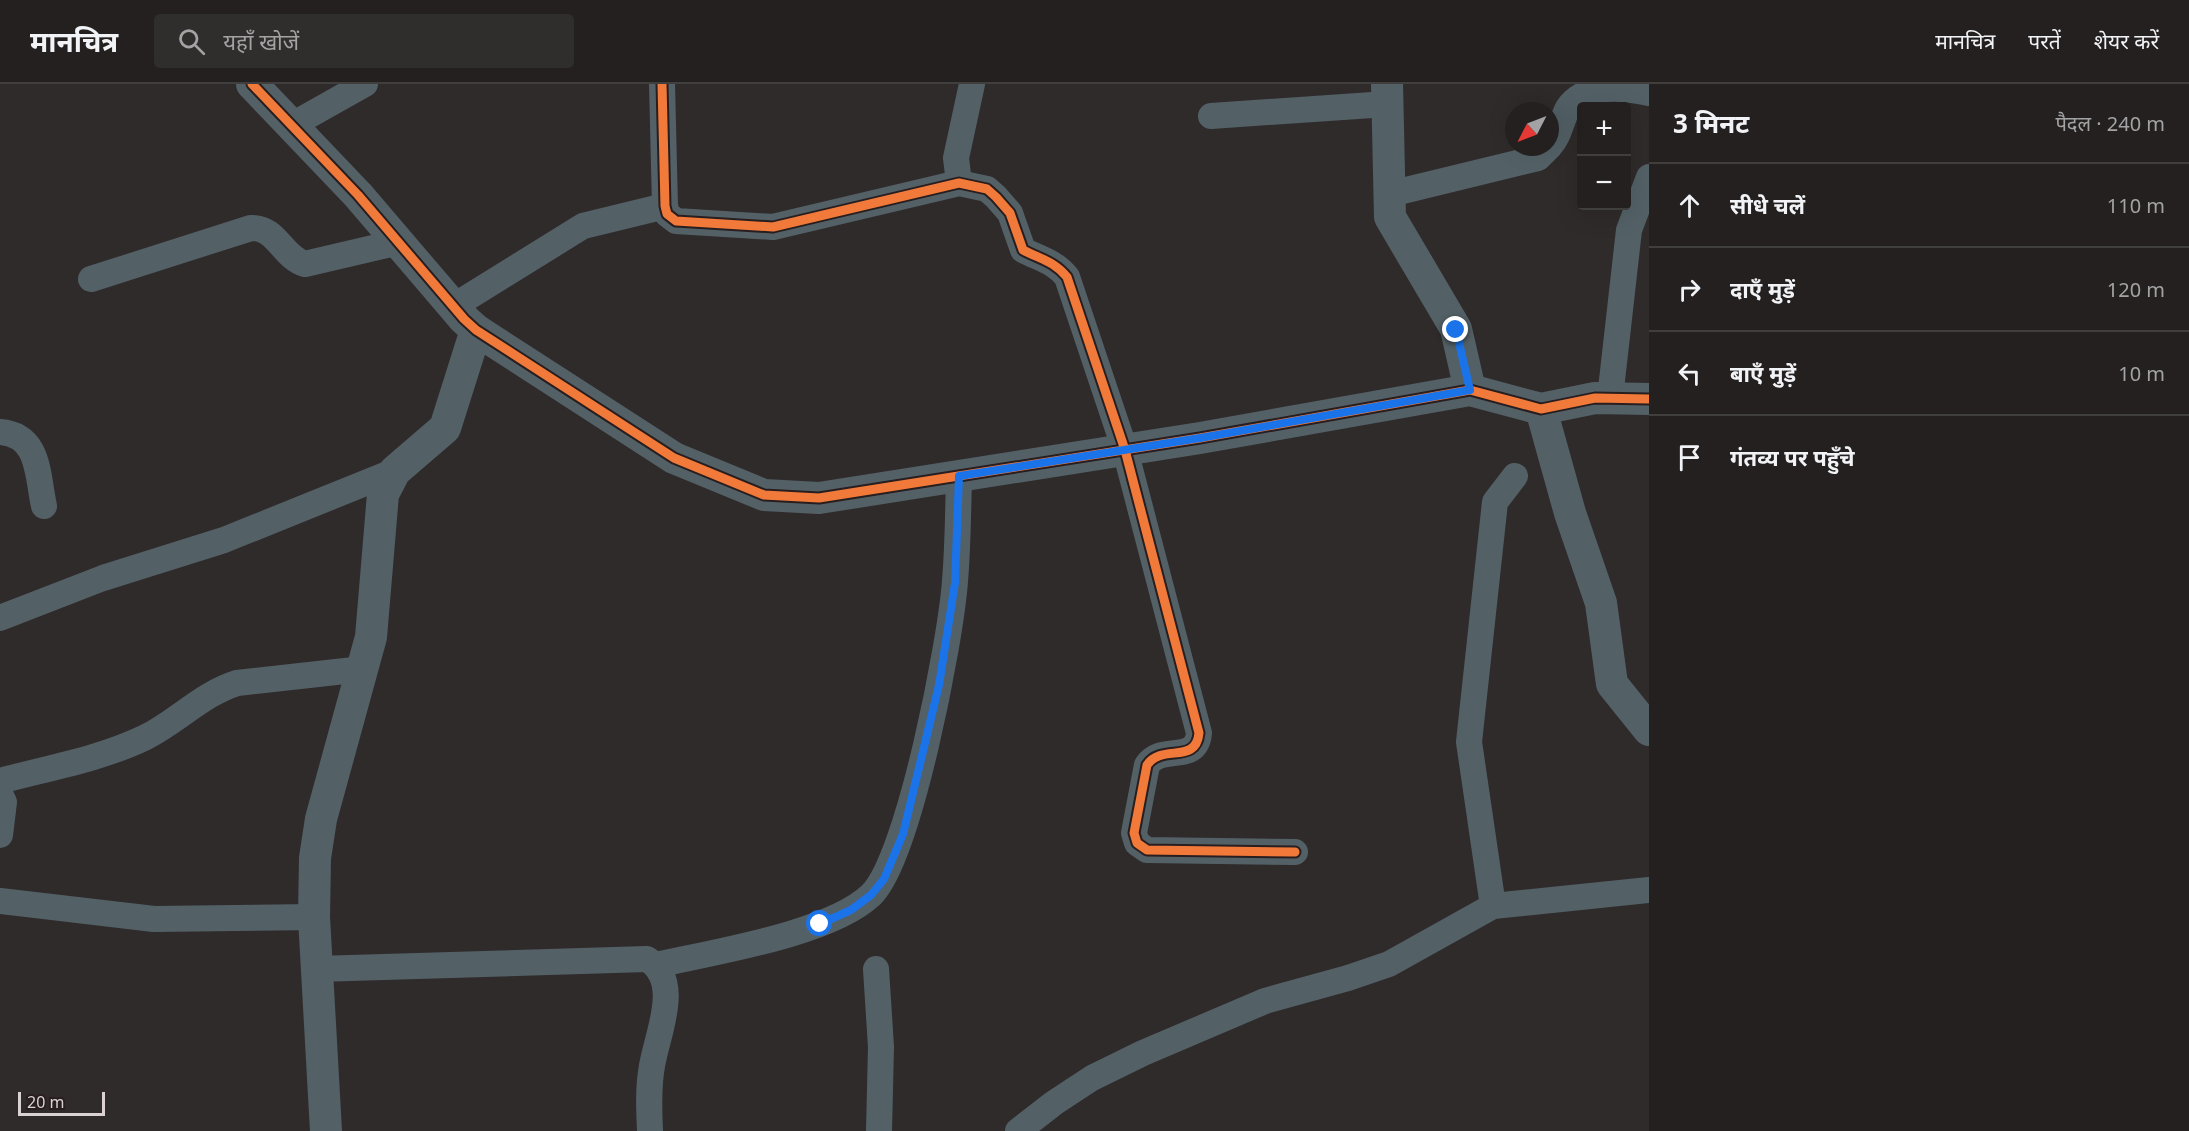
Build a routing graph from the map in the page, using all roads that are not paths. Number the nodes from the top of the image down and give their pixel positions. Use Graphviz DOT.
graph roads {
  1 [pos="252,84"];
  2 [pos="365,84"];
  3 [pos="662,84"];
  4 [pos="972,84"];
  5 [pos="1649,93"];
  6 [pos="1387,94"];
  7 [pos="1211,116"];
  8 [pos="292,125"];
  9 [pos="1559,133"];
  10 [pos="1540,156"];
  11 [pos="1649,177"];
  12 [pos="959,183"];
  13 [pos="1390,194"];
  14 [pos="664,206"];
  15 [pos="399,242"];
  16 [pos="91,279"];
  17 [pos="454,306"];
  18 [pos="476,330"];
  19 [pos="1470,390"];
  20 [pos="1610,398"];
  21 [pos="1649,399"];
  22 [pos="1541,409"];
  23 [pos="0,432"];
  24 [pos="1125,450"];
  25 [pos="395,471"];
  26 [pos="959,476"];
  27 [pos="1515,476"];
  28 [pos="44,506"];
  29 [pos="0,618"];
  30 [pos="363,669"];
  31 [pos="1649,730"];
  32 [pos="0,781"];
  33 [pos="0,794"];
  34 [pos="0,835"];
  35 [pos="1295,852"];
  36 [pos="1649,890"];
  37 [pos="0,901"];
  38 [pos="1493,906"];
  39 [pos="314,917"];
  40 [pos="656,964"];
  41 [pos="316,969"];
  42 [pos="876,969"];
  43 [pos="326,1131"];
  44 [pos="650,1131"];
  45 [pos="879,1131"];
  46 [pos="1018,1131"];
  1 -- 8 [label="street"];
  2 -- 8 [label="street"];
  3 -- 14 [label="street"];
  4 -- 12 [label="street"];
  5 -- 9 [label="street"];
  6 -- 7 [label="street"];
  6 -- 13 [label="street"];
  8 -- 15 [label="street"];
  10 -- 13 [label="street"];
  11 -- 20 [label="street"];
  12 -- 14 [label="street"];
  12 -- 24 [label="street"];
  13 -- 19 [label="street"];
  14 -- 17 [label="street"];
  15 -- 16 [label="street"];
  15 -- 17 [label="street"];
  17 -- 18 [label="street"];
  18 -- 25 [label="street"];
  18 -- 26 [label="street"];
  19 -- 22 [label="street"];
  19 -- 24 [label="street"];
  20 -- 21 [label="street"];
  20 -- 22 [label="street"];
  22 -- 31 [label="street"];
  23 -- 28 [label="street"];
  24 -- 26 [label="street"];
  24 -- 35 [label="street"];
  25 -- 29 [label="street"];
  25 -- 30 [label="street"];
  26 -- 40 [label="street"];
  27 -- 38 [label="street"];
  30 -- 32 [label="street"];
  30 -- 39 [label="street"];
  33 -- 34 [label="street"];
  36 -- 38 [label="street"];
  37 -- 39 [label="street"];
  38 -- 46 [label="street"];
  39 -- 41 [label="street"];
  40 -- 41 [label="street"];
  40 -- 44 [label="street"];
  41 -- 43 [label="street"];
  42 -- 45 [label="street"];
}
